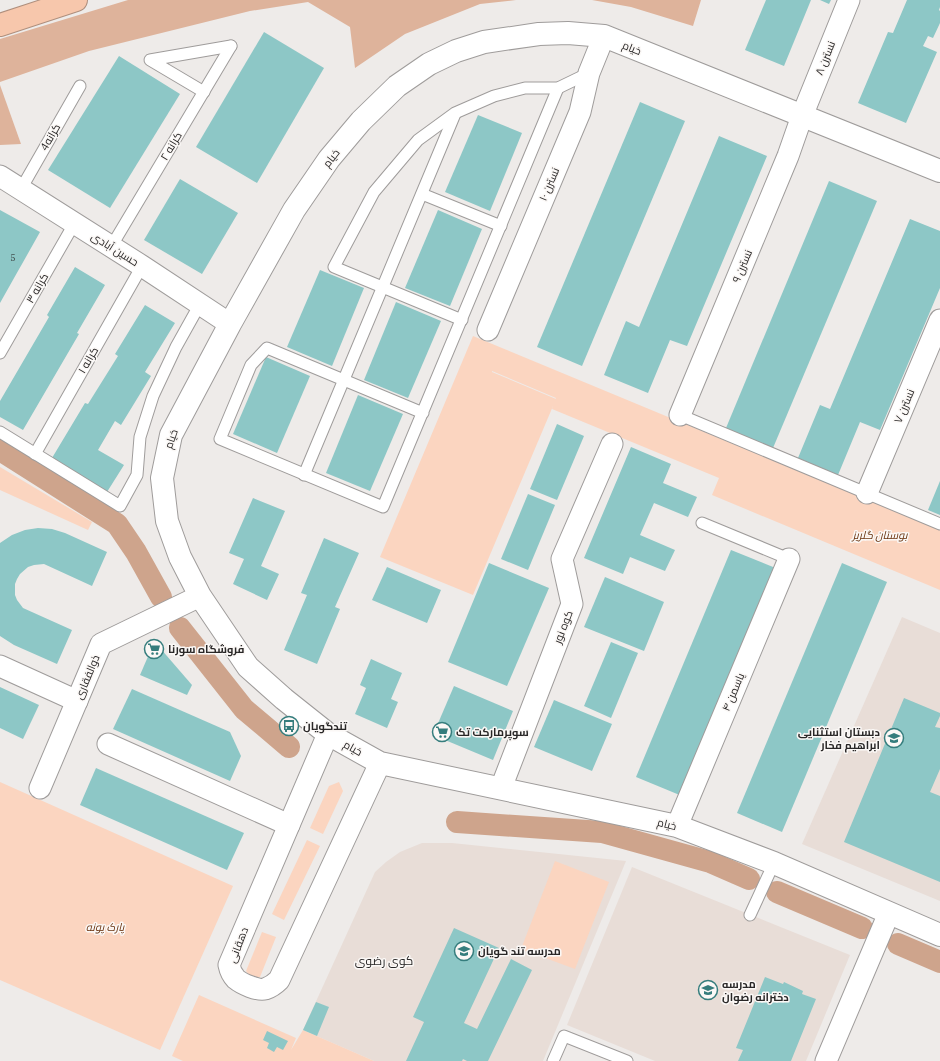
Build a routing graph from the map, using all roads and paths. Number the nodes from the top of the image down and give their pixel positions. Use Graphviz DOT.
graph roads {
  1 [pos="76,0"];
  2 [pos="848,0"];
  3 [pos="0,25"];
  4 [pos="604,36"];
  5 [pos="589,73"];
  6 [pos="80,86"];
  7 [pos="558,88"];
  8 [pos="204,92"];
  9 [pos="455,113"];
  10 [pos="802,116"];
  11 [pos="940,171"];
  12 [pos="0,176"];
  13 [pos="21,189"];
  14 [pos="422,194"];
  15 [pos="74,224"];
  16 [pos="501,226"];
  17 [pos="111,247"];
  18 [pos="142,266"];
  19 [pos="382,287"];
  20 [pos="200,304"];
  21 [pos="462,320"];
  22 [pos="940,320"];
  23 [pos="230,324"];
  24 [pos="488,330"];
  25 [pos="0,353"];
  26 [pos="343,380"];
  27 [pos="423,413"];
  28 [pos="680,415"];
  29 [pos="0,432"];
  30 [pos="612,444"];
  31 [pos="35,454"];
  32 [pos="304,474"];
  33 [pos="868,493"];
  34 [pos="702,523"];
  35 [pos="940,524"];
  36 [pos="789,559"];
  37 [pos="200,596"];
  38 [pos="0,666"];
  39 [pos="77,701"];
  40 [pos="328,734"];
  41 [pos="108,744"];
  42 [pos="380,763"];
  43 [pos="40,788"];
  44 [pos="501,788"];
  45 [pos="289,825"];
  46 [pos="677,826"];
  47 [pos="774,863"];
  48 [pos="889,913"];
  49 [pos="750,915"];
  50 [pos="940,935"];
  51 [pos="553,1061"];
  52 [pos="627,1061"];
  53 [pos="826,1061"];
  1 -- 3 [label="highway"];
  2 -- 10 [label="street, نسترن ۸"];
  4 -- 5 [label="street, نسترن ۱۰"];
  4 -- 10 [label="street, خیام"];
  4 -- 23 [label="street, خیام"];
  5 -- 7 [label="lane"];
  5 -- 24 [label="street, نسترن ۱۰"];
  6 -- 13 [label="lane, کرانه4"];
  7 -- 9 [label="lane"];
  7 -- 16 [label="lane"];
  8 -- 8 [label="lane, کرانه ۲"];
  8 -- 17 [label="lane, کرانه ۲"];
  9 -- 14 [label="lane"];
  9 -- 19 [label="lane"];
  10 -- 11 [label="street, خیام"];
  10 -- 28 [label="street, نسترن ۹"];
  12 -- 13 [label="street, حسین آبادی"];
  13 -- 15 [label="street, حسین آبادی"];
  14 -- 16 [label="lane"];
  14 -- 19 [label="lane"];
  15 -- 17 [label="street, حسین آبادی"];
  15 -- 25 [label="lane, کرانه ۳"];
  16 -- 21 [label="lane"];
  17 -- 18 [label="street, حسین آبادی"];
  18 -- 20 [label="street, حسین آبادی"];
  18 -- 31 [label="lane, کرانه ۱"];
  19 -- 21 [label="lane"];
  19 -- 26 [label="lane"];
  20 -- 23 [label="street, حسین آبادی"];
  20 -- 31 [label="lane"];
  21 -- 27 [label="lane"];
  22 -- 33 [label="street, نسترن ۷"];
  23 -- 37 [label="street, خیام"];
  26 -- 27 [label="lane"];
  26 -- 32 [label="lane"];
  26 -- 32 [label="lane"];
  27 -- 32 [label="lane"];
  28 -- 33 [label="lane"];
  29 -- 31 [label="lane"];
  30 -- 44 [label="street, کوه نور"];
  33 -- 35 [label="lane"];
  34 -- 36 [label="lane"];
  36 -- 46 [label="street, یاسمن ۴"];
  37 -- 39 [label="street, ذوالفقاری"];
  37 -- 40 [label="street, خیام"];
  38 -- 39 [label="street"];
  39 -- 43 [label="street, ذوالفقاری"];
  40 -- 42 [label="street, خیام"];
  40 -- 45 [label="street, دهقانی"];
  41 -- 45 [label="street"];
  42 -- 44 [label="street, خیام"];
  42 -- 45 [label="street, دهقانی"];
  44 -- 46 [label="street, خیام"];
  46 -- 47 [label="street, خیام"];
  47 -- 48 [label="street, خیام"];
  47 -- 49 [label="lane"];
  48 -- 50 [label="street, خیام"];
  48 -- 53 [label="street"];
  51 -- 52 [label="lane"];
}
